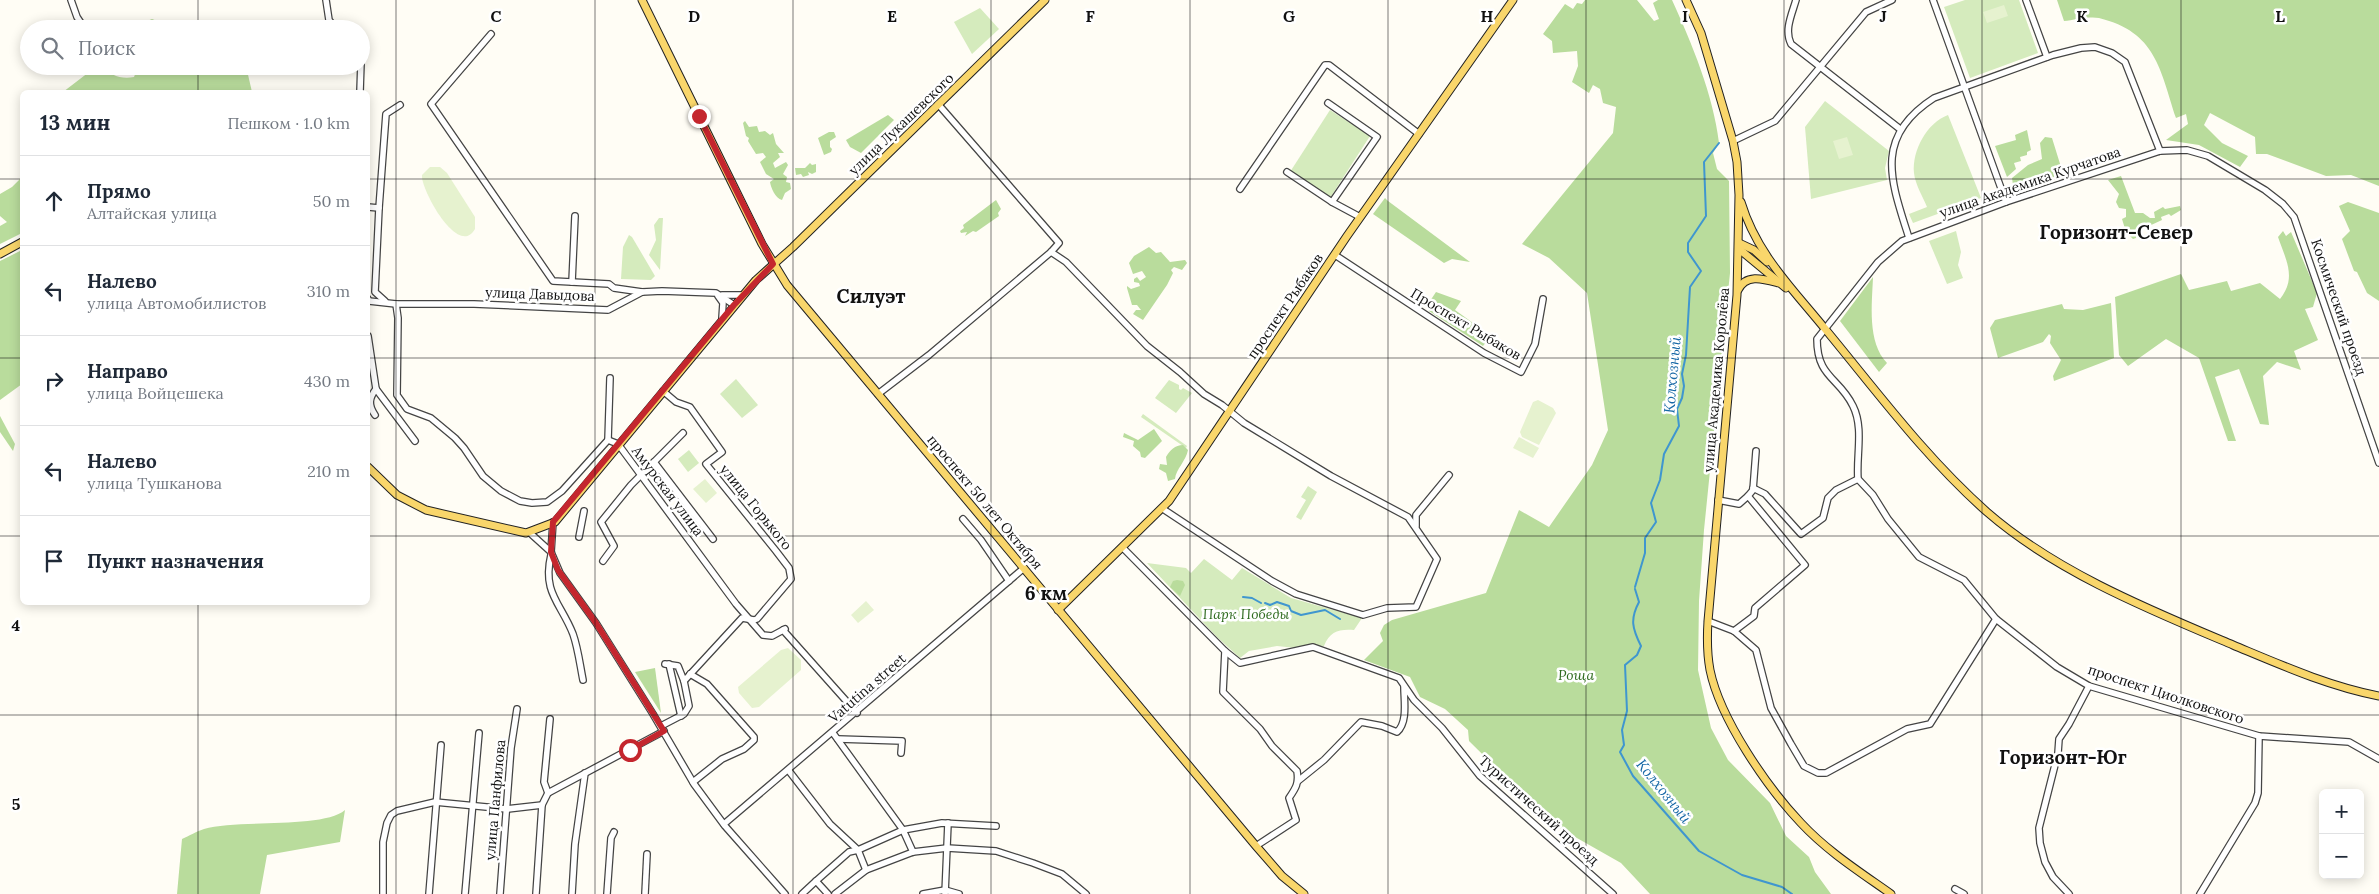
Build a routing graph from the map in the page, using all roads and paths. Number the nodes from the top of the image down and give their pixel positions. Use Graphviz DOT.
graph roads {
  1 [pos="71,0"];
  2 [pos="326,0"];
  3 [pos="642,0"];
  4 [pos="1045,0"];
  5 [pos="1513,0"];
  6 [pos="1686,0"];
  7 [pos="1796,0"];
  8 [pos="1892,0"];
  9 [pos="1933,0"];
  10 [pos="2026,0"];
  11 [pos="79,20"];
  12 [pos="329,20"];
  13 [pos="491,34"];
  14 [pos="2047,57"];
  15 [pos="1819,68"];
  16 [pos="361,75"];
  17 [pos="1965,87"];
  18 [pos="360,90"];
  19 [pos="1328,103"];
  20 [pos="938,104"];
  21 [pos="400,105"];
  22 [pos="1900,129"];
  23 [pos="1419,134"];
  24 [pos="1733,141"];
  25 [pos="2160,151"];
  26 [pos="1287,172"];
  27 [pos="1240,189"];
  28 [pos="1739,195"];
  29 [pos="1332,202"];
  30 [pos="2006,202"];
  31 [pos="370,207"];
  32 [pos="379,208"];
  33 [pos="575,216"];
  34 [pos="1360,217"];
  35 [pos="2294,217"];
  36 [pos="1909,238"];
  37 [pos="20,243"];
  38 [pos="1739,246"];
  39 [pos="1051,252"];
  40 [pos="0,254"];
  41 [pos="1335,255"];
  42 [pos="773,264"];
  43 [pos="1780,274"];
  44 [pos="572,282"];
  45 [pos="1781,284"];
  46 [pos="642,292"];
  47 [pos="712,292"];
  48 [pos="720,294"];
  49 [pos="742,295"];
  50 [pos="1737,296"];
  51 [pos="1796,296"];
  52 [pos="1543,299"];
  53 [pos="370,302"];
  54 [pos="387,302"];
  55 [pos="396,304"];
  56 [pos="734,305"];
  57 [pos="722,318"];
  58 [pos="1826,329"];
  59 [pos="370,349"];
  60 [pos="610,378"];
  61 [pos="376,389"];
  62 [pos="663,391"];
  63 [pos="878,394"];
  64 [pos="1229,411"];
  65 [pos="375,415"];
  66 [pos="683,433"];
  67 [pos="608,440"];
  68 [pos="415,441"];
  69 [pos="618,444"];
  70 [pos="1756,451"];
  71 [pos="654,462"];
  72 [pos="2379,463"];
  73 [pos="370,469"];
  74 [pos="641,475"];
  75 [pos="1449,475"];
  76 [pos="1858,479"];
  77 [pos="1753,488"];
  78 [pos="1748,496"];
  79 [pos="1718,500"];
  80 [pos="1163,509"];
  81 [pos="584,511"];
  82 [pos="963,519"];
  83 [pos="553,522"];
  84 [pos="1416,526"];
  85 [pos="530,533"];
  86 [pos="579,537"];
  87 [pos="713,539"];
  88 [pos="1124,548"];
  89 [pos="551,553"];
  90 [pos="603,561"];
  91 [pos="1024,568"];
  92 [pos="1009,581"];
  93 [pos="1058,610"];
  94 [pos="748,617"];
  95 [pos="1996,619"];
  96 [pos="1708,621"];
  97 [pos="1734,631"];
  98 [pos="1225,651"];
  99 [pos="690,674"];
  100 [pos="583,680"];
  101 [pos="684,681"];
  102 [pos="2089,686"];
  103 [pos="1404,687"];
  104 [pos="2379,696"];
  105 [pos="517,709"];
  106 [pos="856,713"];
  107 [pos="681,716"];
  108 [pos="550,719"];
  109 [pos="662,729"];
  110 [pos="479,733"];
  111 [pos="833,733"];
  112 [pos="2259,736"];
  113 [pos="838,738"];
  114 [pos="441,745"];
  115 [pos="901,752"];
  116 [pos="2379,759"];
  117 [pos="789,771"];
  118 [pos="585,773"];
  119 [pos="1298,780"];
  120 [pos="693,782"];
  121 [pos="548,793"];
  122 [pos="435,802"];
  123 [pos="542,805"];
  124 [pos="472,806"];
  125 [pos="507,809"];
  126 [pos="948,823"];
  127 [pos="724,824"];
  128 [pos="996,826"];
  129 [pos="903,830"];
  130 [pos="614,832"];
  131 [pos="1256,846"];
  132 [pos="947,848"];
  133 [pos="858,850"];
  134 [pos="913,852"];
  135 [pos="647,854"];
  136 [pos="866,870"];
  137 [pos="816,881"];
  138 [pos="1955,889"];
  139 [pos="945,892"];
  140 [pos="1299,893"];
  141 [pos="383,894"];
  142 [pos="429,894"];
  143 [pos="465,894"];
  144 [pos="500,894"];
  145 [pos="536,894"];
  146 [pos="572,894"];
  147 [pos="607,894"];
  148 [pos="645,894"];
  149 [pos="785,894"];
  150 [pos="802,894"];
  151 [pos="828,894"];
  152 [pos="835,894"];
  153 [pos="923,894"];
  154 [pos="960,894"];
  155 [pos="1086,894"];
  156 [pos="1613,894"];
  157 [pos="1890,894"];
  158 [pos="1964,894"];
  159 [pos="2070,894"];
  160 [pos="2200,894"];
  1 -- 11 [label="street"];
  2 -- 12 [label="street"];
  3 -- 42 [label="main road, проспект 50 лет Октября"];
  4 -- 20 [label="main road, улица Лукашевского"];
  5 -- 23 [label="main road, проспект Рыбаков"];
  6 -- 24 [label="main road, улица Академика Королёва"];
  7 -- 15 [label="street"];
  8 -- 15 [label="street"];
  9 -- 17 [label="street"];
  10 -- 14 [label="street"];
  13 -- 44 [label="street"];
  14 -- 17 [label="street"];
  14 -- 25 [label="street"];
  15 -- 22 [label="street"];
  15 -- 24 [label="street"];
  16 -- 18 [label="street"];
  17 -- 22 [label="street"];
  17 -- 30 [label="street"];
  19 -- 29 [label="street"];
  20 -- 39 [label="street"];
  20 -- 42 [label="main road, улица Лукашевского"];
  21 -- 32 [label="street"];
  22 -- 36 [label="street"];
  23 -- 27 [label="street"];
  23 -- 34 [label="main road, проспект Рыбаков"];
  24 -- 28 [label="main road, улица Академика Королёва"];
  25 -- 30 [label="street, улица Академика Курчатова"];
  25 -- 35 [label="street, улица Академика Курчатова"];
  26 -- 29 [label="street"];
  28 -- 38 [label="main road, улица Академика Королёва"];
  28 -- 43 [label="main road"];
  29 -- 34 [label="street"];
  30 -- 36 [label="street, улица Академика Курчатова"];
  31 -- 32 [label="street"];
  32 -- 54 [label="street"];
  33 -- 44 [label="street"];
  34 -- 41 [label="main road, проспект Рыбаков"];
  35 -- 72 [label="street, Космический проезд"];
  36 -- 58 [label="street, улица Академика Курчатова"];
  37 -- 40 [label="main road"];
  38 -- 43 [label="main road"];
  38 -- 45 [label="main road"];
  38 -- 50 [label="main road, улица Академика Королёва"];
  39 -- 63 [label="street"];
  39 -- 64 [label="street"];
  41 -- 52 [label="street, Проспект Рыбаков"];
  41 -- 64 [label="main road, проспект Рыбаков"];
  42 -- 49 [label="main road, улица Лукашевского"];
  42 -- 63 [label="main road, проспект 50 лет Октября"];
  43 -- 51 [label="main road"];
  44 -- 46 [label="street"];
  45 -- 50 [label="main road"];
  45 -- 51 [label="main road"];
  46 -- 47 [label="street, улица Давыдова"];
  46 -- 55 [label="street, улица Давыдова"];
  47 -- 48 [label="street, улица Давыдова"];
  47 -- 57 [label="street"];
  48 -- 49 [label="street"];
  48 -- 56 [label="street, улица Давыдова"];
  49 -- 56 [label="main road, улица Лукашевского"];
  50 -- 79 [label="main road, улица Академика Королёва"];
  51 -- 58 [label="main road"];
  53 -- 54 [label="street, улица Давыдова"];
  54 -- 55 [label="street, улица Давыдова"];
  55 -- 67 [label="street"];
  56 -- 57 [label="main road, улица Лукашевского"];
  57 -- 62 [label="main road, улица Лукашевского"];
  58 -- 76 [label="street"];
  58 -- 104 [label="main road"];
  59 -- 61 [label="street"];
  60 -- 67 [label="street"];
  61 -- 65 [label="street"];
  61 -- 68 [label="street"];
  62 -- 69 [label="main road, улица Лукашевского"];
  62 -- 94 [label="street, улица Горького"];
  63 -- 91 [label="main road, проспект 50 лет Октября"];
  64 -- 80 [label="main road, проспект Рыбаков"];
  64 -- 84 [label="street"];
  66 -- 71 [label="street"];
  67 -- 69 [label="street"];
  69 -- 74 [label="street, Амурская улица"];
  69 -- 83 [label="main road, улица Лукашевского"];
  70 -- 77 [label="street"];
  71 -- 74 [label="street"];
  71 -- 87 [label="street"];
  73 -- 85 [label="main road"];
  74 -- 90 [label="street"];
  74 -- 94 [label="street, Амурская улица"];
  75 -- 84 [label="street"];
  76 -- 77 [label="street"];
  76 -- 95 [label="street, проспект Циолковского"];
  77 -- 78 [label="street"];
  78 -- 79 [label="street"];
  78 -- 97 [label="street"];
  79 -- 96 [label="main road, улица Академика Королёва"];
  80 -- 84 [label="street"];
  80 -- 88 [label="main road, проспект Рыбаков"];
  81 -- 86 [label="street"];
  82 -- 92 [label="street"];
  83 -- 85 [label="main road"];
  83 -- 89 [label="street"];
  85 -- 89 [label="street"];
  88 -- 93 [label="main road, проспект Рыбаков"];
  88 -- 98 [label="street"];
  89 -- 100 [label="street"];
  89 -- 109 [label="street"];
  91 -- 92 [label="street, Vatutina street"];
  91 -- 93 [label="main road, проспект 50 лет Октября"];
  92 -- 106 [label="street, Vatutina street"];
  93 -- 131 [label="main road, проспект 50 лет Октября"];
  94 -- 99 [label="street, улица Горького"];
  94 -- 106 [label="street"];
  95 -- 97 [label="street"];
  95 -- 102 [label="street, проспект Циолковского"];
  96 -- 97 [label="street"];
  96 -- 157 [label="main road, улица Академика Королёва"];
  98 -- 103 [label="street, Туристический проезд"];
  98 -- 119 [label="street"];
  99 -- 101 [label="street, улица Горького"];
  99 -- 120 [label="street"];
  101 -- 107 [label="street"];
  101 -- 107 [label="street"];
  102 -- 112 [label="street, проспект Циолковского"];
  102 -- 159 [label="street"];
  103 -- 119 [label="street"];
  103 -- 156 [label="street, Туристический проезд"];
  105 -- 125 [label="street, улица Панфилова"];
  106 -- 111 [label="street, Vatutina street"];
  107 -- 109 [label="street"];
  108 -- 121 [label="street"];
  109 -- 118 [label="street"];
  109 -- 120 [label="street"];
  110 -- 124 [label="street"];
  111 -- 113 [label="street"];
  111 -- 117 [label="street, Vatutina street"];
  112 -- 116 [label="street, проспект Циолковского"];
  112 -- 160 [label="street"];
  113 -- 115 [label="street"];
  113 -- 129 [label="street"];
  114 -- 122 [label="street"];
  117 -- 127 [label="street, Vatutina street"];
  117 -- 133 [label="street"];
  118 -- 121 [label="street"];
  118 -- 146 [label="street"];
  119 -- 131 [label="street"];
  120 -- 127 [label="street"];
  121 -- 123 [label="street"];
  122 -- 124 [label="street"];
  122 -- 141 [label="street"];
  122 -- 142 [label="street"];
  123 -- 125 [label="street"];
  123 -- 145 [label="street"];
  124 -- 125 [label="street"];
  124 -- 143 [label="street"];
  125 -- 144 [label="street, улица Панфилова"];
  126 -- 128 [label="street"];
  126 -- 129 [label="street"];
  126 -- 132 [label="street"];
  127 -- 149 [label="street"];
  129 -- 133 [label="street"];
  129 -- 134 [label="street"];
  130 -- 147 [label="street"];
  131 -- 140 [label="main road, проспект 50 лет Октября"];
  132 -- 134 [label="street"];
  132 -- 139 [label="street"];
  132 -- 155 [label="street"];
  133 -- 136 [label="street"];
  133 -- 137 [label="street"];
  134 -- 136 [label="street"];
  135 -- 148 [label="street"];
  136 -- 152 [label="street"];
  137 -- 150 [label="street"];
  137 -- 151 [label="street"];
  138 -- 158 [label="street"];
  139 -- 153 [label="street"];
  139 -- 154 [label="street"];
}
